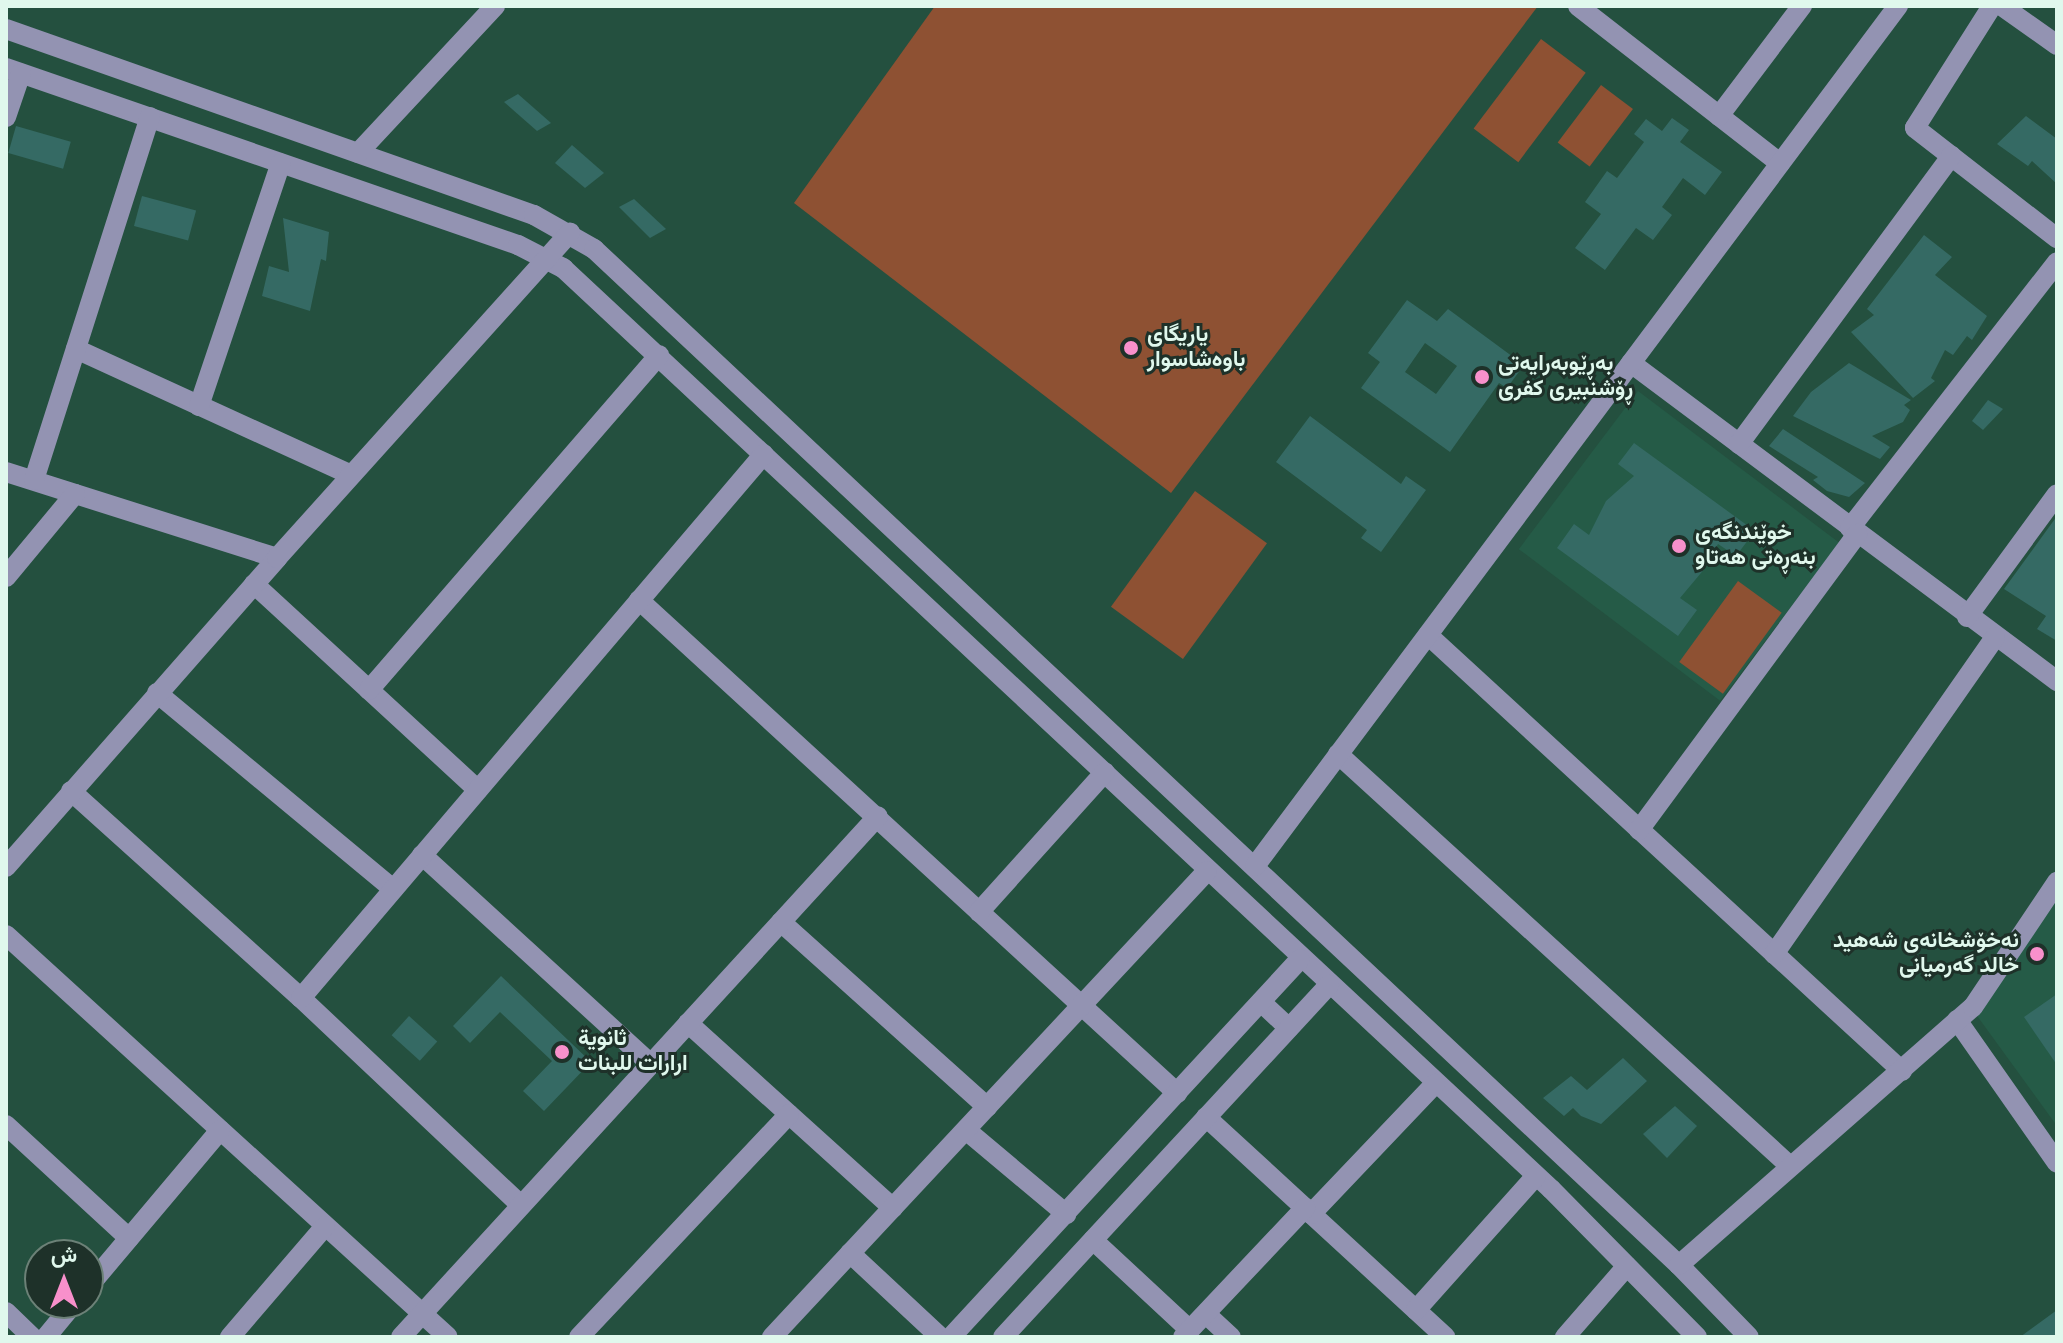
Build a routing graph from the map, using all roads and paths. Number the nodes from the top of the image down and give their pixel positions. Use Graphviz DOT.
graph roads {
  1 [pos="495,6"];
  2 [pos="1578,6"];
  3 [pos="1802,6"];
  4 [pos="1898,6"];
  5 [pos="1992,6"];
  6 [pos="2002,6"];
  7 [pos="6,29"];
  8 [pos="2057,45"];
  9 [pos="14,71"];
  10 [pos="1719,116"];
  11 [pos="6,117"];
  12 [pos="150,117"];
  13 [pos="358,153"];
  14 [pos="1951,156"];
  15 [pos="281,163"];
  16 [pos="1780,163"];
  17 [pos="570,233"];
  18 [pos="2057,238"];
  19 [pos="547,258"];
  20 [pos="2057,262"];
  21 [pos="76,349"];
  22 [pos="659,355"];
  23 [pos="1631,363"];
  24 [pos="199,406"];
  25 [pos="1739,444"];
  26 [pos="764,454"];
  27 [pos="6,472"];
  28 [pos="351,475"];
  29 [pos="34,480"];
  30 [pos="75,494"];
  31 [pos="2057,494"];
  32 [pos="1854,531"];
  33 [pos="277,558"];
  34 [pos="6,577"];
  35 [pos="254,584"];
  36 [pos="639,600"];
  37 [pos="1967,617"];
  38 [pos="1428,635"];
  39 [pos="1995,637"];
  40 [pos="2057,681"];
  41 [pos="369,690"];
  42 [pos="157,693"];
  43 [pos="1338,754"];
  44 [pos="1105,772"];
  45 [pos="478,790"];
  46 [pos="71,791"];
  47 [pos="1191,807"];
  48 [pos="878,816"];
  49 [pos="1639,830"];
  50 [pos="1167,831"];
  51 [pos="422,855"];
  52 [pos="1255,866"];
  53 [pos="6,867"];
  54 [pos="1207,871"];
  55 [pos="2057,882"];
  56 [pos="393,889"];
  57 [pos="979,912"];
  58 [pos="781,922"];
  59 [pos="6,935"];
  60 [pos="1774,954"];
  61 [pos="1300,959"];
  62 [pos="1329,985"];
  63 [pos="301,998"];
  64 [pos="1261,1002"];
  65 [pos="1082,1005"];
  66 [pos="1411,1014"];
  67 [pos="1957,1020"];
  68 [pos="688,1023"];
  69 [pos="1289,1028"];
  70 [pos="1389,1039"];
  71 [pos="651,1064"];
  72 [pos="1902,1071"];
  73 [pos="1435,1084"];
  74 [pos="1177,1093"];
  75 [pos="987,1107"];
  76 [pos="789,1114"];
  77 [pos="1206,1117"];
  78 [pos="6,1125"];
  79 [pos="220,1130"];
  80 [pos="966,1130"];
  81 [pos="2057,1163"];
  82 [pos="1790,1166"];
  83 [pos="1536,1176"];
  84 [pos="521,1205"];
  85 [pos="893,1208"];
  86 [pos="1308,1211"];
  87 [pos="1066,1214"];
  88 [pos="325,1226"];
  89 [pos="129,1238"];
  90 [pos="1093,1240"];
  91 [pos="850,1253"];
  92 [pos="1679,1265"];
  93 [pos="1627,1266"];
  94 [pos="104,1268"];
  95 [pos="1416,1310"];
  96 [pos="6,1312"];
  97 [pos="422,1314"];
  98 [pos="1206,1314"];
  99 [pos="61,1319"];
  100 [pos="1187,1333"];
  101 [pos="32,1337"];
  102 [pos="46,1337"];
  103 [pos="230,1337"];
  104 [pos="401,1337"];
  105 [pos="448,1337"];
  106 [pos="579,1337"];
  107 [pos="772,1337"];
  108 [pos="940,1337"];
  109 [pos="951,1337"];
  110 [pos="1003,1337"];
  111 [pos="1231,1337"];
  112 [pos="1445,1337"];
  113 [pos="1565,1337"];
  114 [pos="1697,1337"];
  115 [pos="1749,1337"];
  1 -- 13 [label="street"];
  2 -- 10 [label="street"];
  3 -- 10 [label="street"];
  4 -- 16 [label="street"];
  5 -- 14 [label="street"];
  6 -- 8 [label="street"];
  7 -- 13 [label="street"];
  9 -- 11 [label="street"];
  9 -- 12 [label="street"];
  10 -- 16 [label="street"];
  12 -- 15 [label="street"];
  12 -- 21 [label="street"];
  13 -- 17 [label="street"];
  14 -- 18 [label="street"];
  14 -- 25 [label="street"];
  15 -- 19 [label="street"];
  15 -- 24 [label="street"];
  16 -- 23 [label="street"];
  17 -- 19 [label="street"];
  17 -- 47 [label="street"];
  19 -- 22 [label="street"];
  19 -- 28 [label="street"];
  20 -- 32 [label="street"];
  21 -- 24 [label="street"];
  21 -- 29 [label="street"];
  22 -- 26 [label="street"];
  22 -- 41 [label="street"];
  23 -- 25 [label="street"];
  23 -- 38 [label="street"];
  24 -- 28 [label="street"];
  25 -- 32 [label="street"];
  26 -- 36 [label="street"];
  26 -- 44 [label="street"];
  27 -- 29 [label="street"];
  28 -- 33 [label="street"];
  29 -- 30 [label="street"];
  30 -- 33 [label="street"];
  30 -- 34 [label="street"];
  31 -- 37 [label="street"];
  32 -- 37 [label="street"];
  32 -- 49 [label="street"];
  33 -- 35 [label="street"];
  35 -- 41 [label="street"];
  35 -- 42 [label="street"];
  36 -- 45 [label="street"];
  36 -- 48 [label="street"];
  37 -- 39 [label="street"];
  38 -- 43 [label="street"];
  38 -- 49 [label="street"];
  39 -- 40 [label="street"];
  39 -- 60 [label="street"];
  41 -- 45 [label="street"];
  42 -- 46 [label="street"];
  42 -- 56 [label="street"];
  43 -- 52 [label="street"];
  43 -- 82 [label="street"];
  44 -- 50 [label="street"];
  44 -- 57 [label="street"];
  45 -- 51 [label="street"];
  46 -- 53 [label="street"];
  46 -- 63 [label="street"];
  47 -- 50 [label="street"];
  47 -- 52 [label="street"];
  48 -- 57 [label="street"];
  48 -- 58 [label="street"];
  49 -- 60 [label="street"];
  50 -- 54 [label="street"];
  51 -- 56 [label="street"];
  51 -- 71 [label="street"];
  52 -- 66 [label="street"];
  54 -- 61 [label="street"];
  54 -- 65 [label="street"];
  55 -- 67 [label="street"];
  56 -- 63 [label="street"];
  57 -- 65 [label="street"];
  58 -- 68 [label="street"];
  58 -- 75 [label="street"];
  59 -- 79 [label="street"];
  60 -- 72 [label="street"];
  61 -- 62 [label="street"];
  61 -- 64 [label="street"];
  62 -- 69 [label="street"];
  62 -- 70 [label="street"];
  63 -- 84 [label="street"];
  64 -- 69 [label="street"];
  64 -- 74 [label="street"];
  65 -- 74 [label="street"];
  65 -- 75 [label="street"];
  66 -- 70 [label="street"];
  66 -- 92 [label="street"];
  67 -- 72 [label="street"];
  67 -- 81 [label="street"];
  68 -- 71 [label="street"];
  68 -- 76 [label="street"];
  69 -- 77 [label="street"];
  70 -- 73 [label="street"];
  71 -- 84 [label="street"];
  72 -- 82 [label="street"];
  73 -- 83 [label="street"];
  73 -- 86 [label="street"];
  74 -- 87 [label="street"];
  75 -- 80 [label="street"];
  76 -- 85 [label="street"];
  76 -- 106 [label="street"];
  77 -- 86 [label="street"];
  77 -- 90 [label="street"];
  78 -- 89 [label="street"];
  79 -- 88 [label="street"];
  79 -- 89 [label="street"];
  80 -- 85 [label="street"];
  80 -- 87 [label="street"];
  82 -- 92 [label="street"];
  83 -- 93 [label="street"];
  83 -- 95 [label="street"];
  84 -- 97 [label="street"];
  85 -- 91 [label="street"];
  86 -- 95 [label="street"];
  86 -- 98 [label="street"];
  87 -- 109 [label="street"];
  88 -- 97 [label="street"];
  88 -- 103 [label="street"];
  89 -- 94 [label="street"];
  90 -- 100 [label="street"];
  90 -- 110 [label="street"];
  91 -- 107 [label="street"];
  91 -- 108 [label="street"];
  92 -- 115 [label="street"];
  93 -- 113 [label="street"];
  93 -- 114 [label="street"];
  95 -- 112 [label="street"];
  96 -- 101 [label="street"];
  97 -- 104 [label="street"];
  97 -- 105 [label="street"];
  98 -- 100 [label="street"];
  98 -- 111 [label="street"];
  99 -- 102 [label="street"];
}
